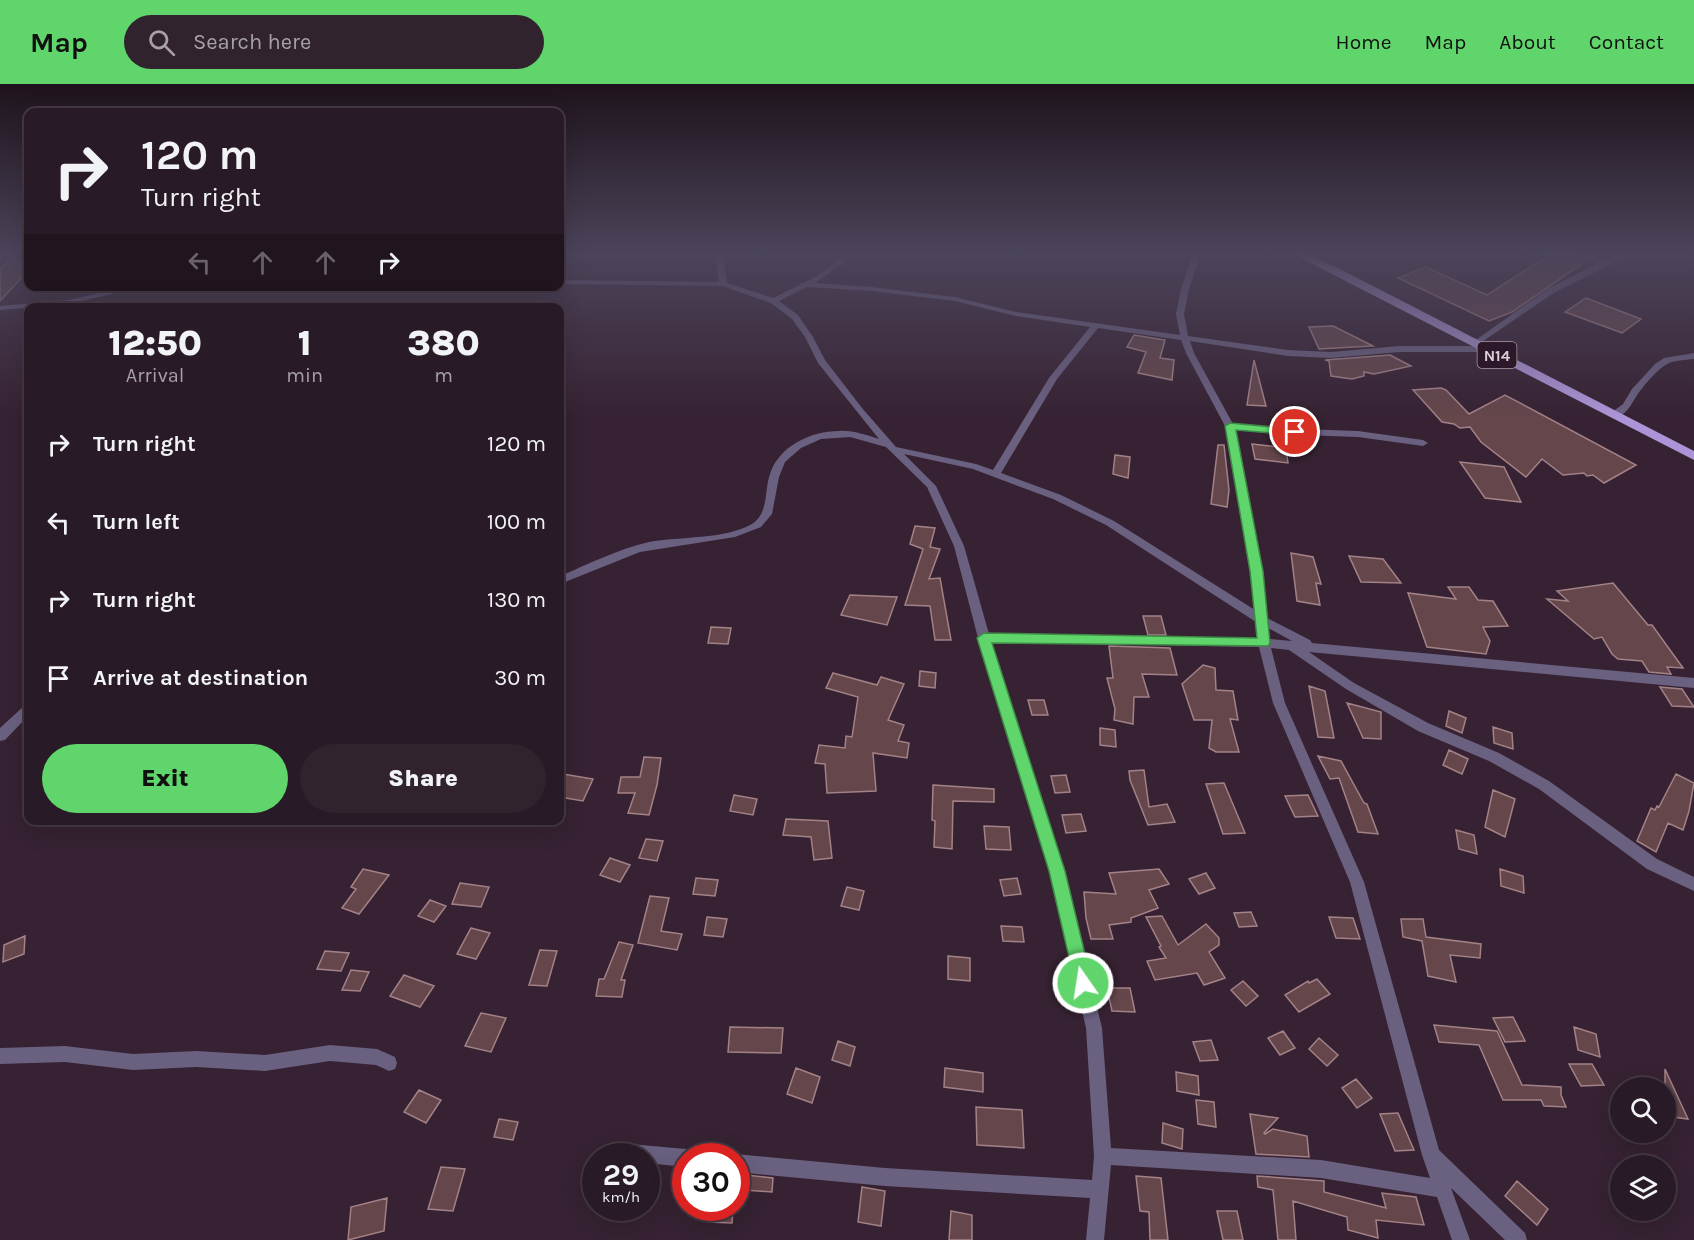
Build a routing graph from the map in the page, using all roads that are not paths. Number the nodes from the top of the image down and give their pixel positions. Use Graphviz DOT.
graph roads {
  1 [pos="784,309"];
  2 [pos="995,309"];
  3 [pos="1181,309"];
  4 [pos="1409,309"];
  5 [pos="1525,309"];
  6 [pos="1096,326"];
  7 [pos="1184,338"];
  8 [pos="1476,344"];
  9 [pos="1486,349"];
  10 [pos="1694,356"];
  11 [pos="1614,415"];
  12 [pos="1230,426"];
  13 [pos="1423,443"];
  14 [pos="891,447"];
  15 [pos="1694,456"];
  16 [pos="995,474"];
  17 [pos="564,578"];
  18 [pos="1260,619"];
  19 [pos="984,638"];
  20 [pos="1264,643"];
  21 [pos="1291,645"];
  22 [pos="1313,647"];
  23 [pos="1694,683"];
  24 [pos="24,714"];
  25 [pos="0,736"];
  26 [pos="1694,884"];
  27 [pos="0,1056"];
  28 [pos="389,1063"];
  29 [pos="1431,1155"];
  30 [pos="1103,1156"];
  31 [pos="750,1164"];
  32 [pos="1100,1190"];
  33 [pos="1443,1190"];
  34 [pos="1095,1240"];
  35 [pos="1461,1240"];
  36 [pos="1518,1240"];
  1 -- 14 [label="street"];
  2 -- 6 [label="street"];
  3 -- 7 [label="street"];
  4 -- 8 [label="main road, N14"];
  5 -- 8 [label="street"];
  6 -- 7 [label="street"];
  6 -- 16 [label="street"];
  7 -- 9 [label="street"];
  7 -- 12 [label="street"];
  8 -- 9 [label="main road, N14"];
  9 -- 11 [label="main road, N14"];
  10 -- 11 [label="street"];
  11 -- 15 [label="main road, N14"];
  12 -- 13 [label="street"];
  12 -- 18 [label="street"];
  14 -- 16 [label="street"];
  14 -- 17 [label="street"];
  14 -- 19 [label="street"];
  16 -- 18 [label="street"];
  18 -- 20 [label="street"];
  18 -- 22 [label="street"];
  19 -- 20 [label="street"];
  19 -- 30 [label="street"];
  20 -- 21 [label="street"];
  20 -- 29 [label="street"];
  21 -- 22 [label="street"];
  21 -- 26 [label="street"];
  22 -- 23 [label="street"];
  24 -- 25 [label="street"];
  27 -- 28 [label="street"];
  29 -- 33 [label="street"];
  29 -- 36 [label="street"];
  30 -- 32 [label="street"];
  30 -- 33 [label="street"];
  31 -- 32 [label="street"];
  32 -- 34 [label="street"];
  33 -- 35 [label="street"];
}
